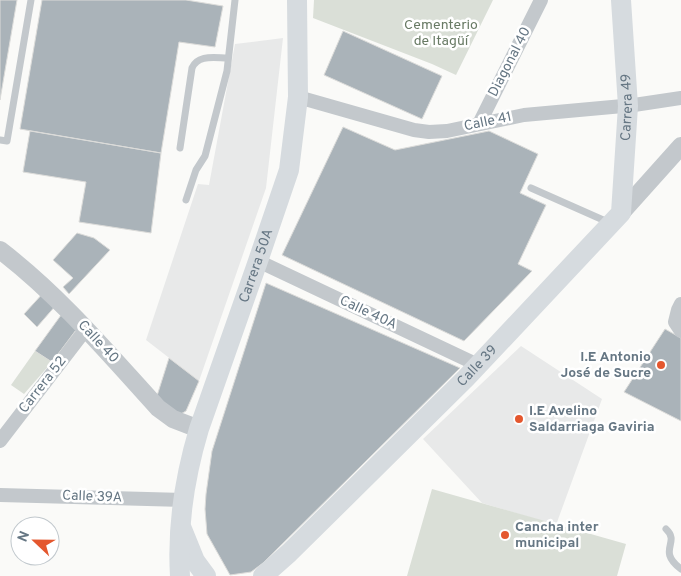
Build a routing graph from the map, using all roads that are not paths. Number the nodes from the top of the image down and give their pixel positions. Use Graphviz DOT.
graph roads {
  1 [pos="31,0"];
  2 [pos="235,0"];
  3 [pos="297,0"];
  4 [pos="541,0"];
  5 [pos="621,0"];
  6 [pos="228,58"];
  7 [pos="298,97"];
  8 [pos="681,98"];
  9 [pos="628,106"];
  10 [pos="479,124"];
  11 [pos="0,140"];
  12 [pos="681,146"];
  13 [pos="180,148"];
  14 [pos="531,188"];
  15 [pos="186,200"];
  16 [pos="616,218"];
  17 [pos="0,250"];
  18 [pos="258,262"];
  19 [pos="681,304"];
  20 [pos="86,329"];
  21 [pos="681,331"];
  22 [pos="478,365"];
  23 [pos="199,429"];
  24 [pos="0,442"];
  25 [pos="0,495"];
  26 [pos="184,500"];
  27 [pos="180,526"];
  28 [pos="666,529"];
  29 [pos="200,568"];
  30 [pos="681,569"];
  31 [pos="180,576"];
  32 [pos="263,576"];
  1 -- 11 [label="lane"];
  2 -- 6 [label="lane"];
  3 -- 7 [label="main road, Carrera 50A"];
  4 -- 10 [label="street, Diagonal 40"];
  5 -- 9 [label="main road, Carrera 49"];
  6 -- 13 [label="lane"];
  6 -- 15 [label="lane"];
  7 -- 10 [label="street, Calle 41"];
  7 -- 18 [label="main road, Carrera 50A"];
  8 -- 9 [label="street, Calle 41"];
  9 -- 10 [label="street, Calle 41"];
  9 -- 16 [label="main road, Carrera 49"];
  12 -- 16 [label="street, Calle 39"];
  14 -- 16 [label="lane"];
  16 -- 22 [label="main road, Calle 39"];
  17 -- 20 [label="street, Calle 40"];
  18 -- 22 [label="street, Calle 40A"];
  18 -- 23 [label="main road, Carrera 50A"];
  19 -- 21 [label="street"];
  20 -- 23 [label="street, Calle 40"];
  20 -- 24 [label="street, Carrera 52"];
  22 -- 32 [label="main road, Calle 39"];
  23 -- 26 [label="main road, Carrera 50A"];
  25 -- 26 [label="street, Calle 39A"];
  26 -- 27 [label="main road, Carrera 50A"];
  27 -- 29 [label="main road"];
  27 -- 31 [label="main road, Carrera 50A"];
  28 -- 30 [label="lane"];
}
